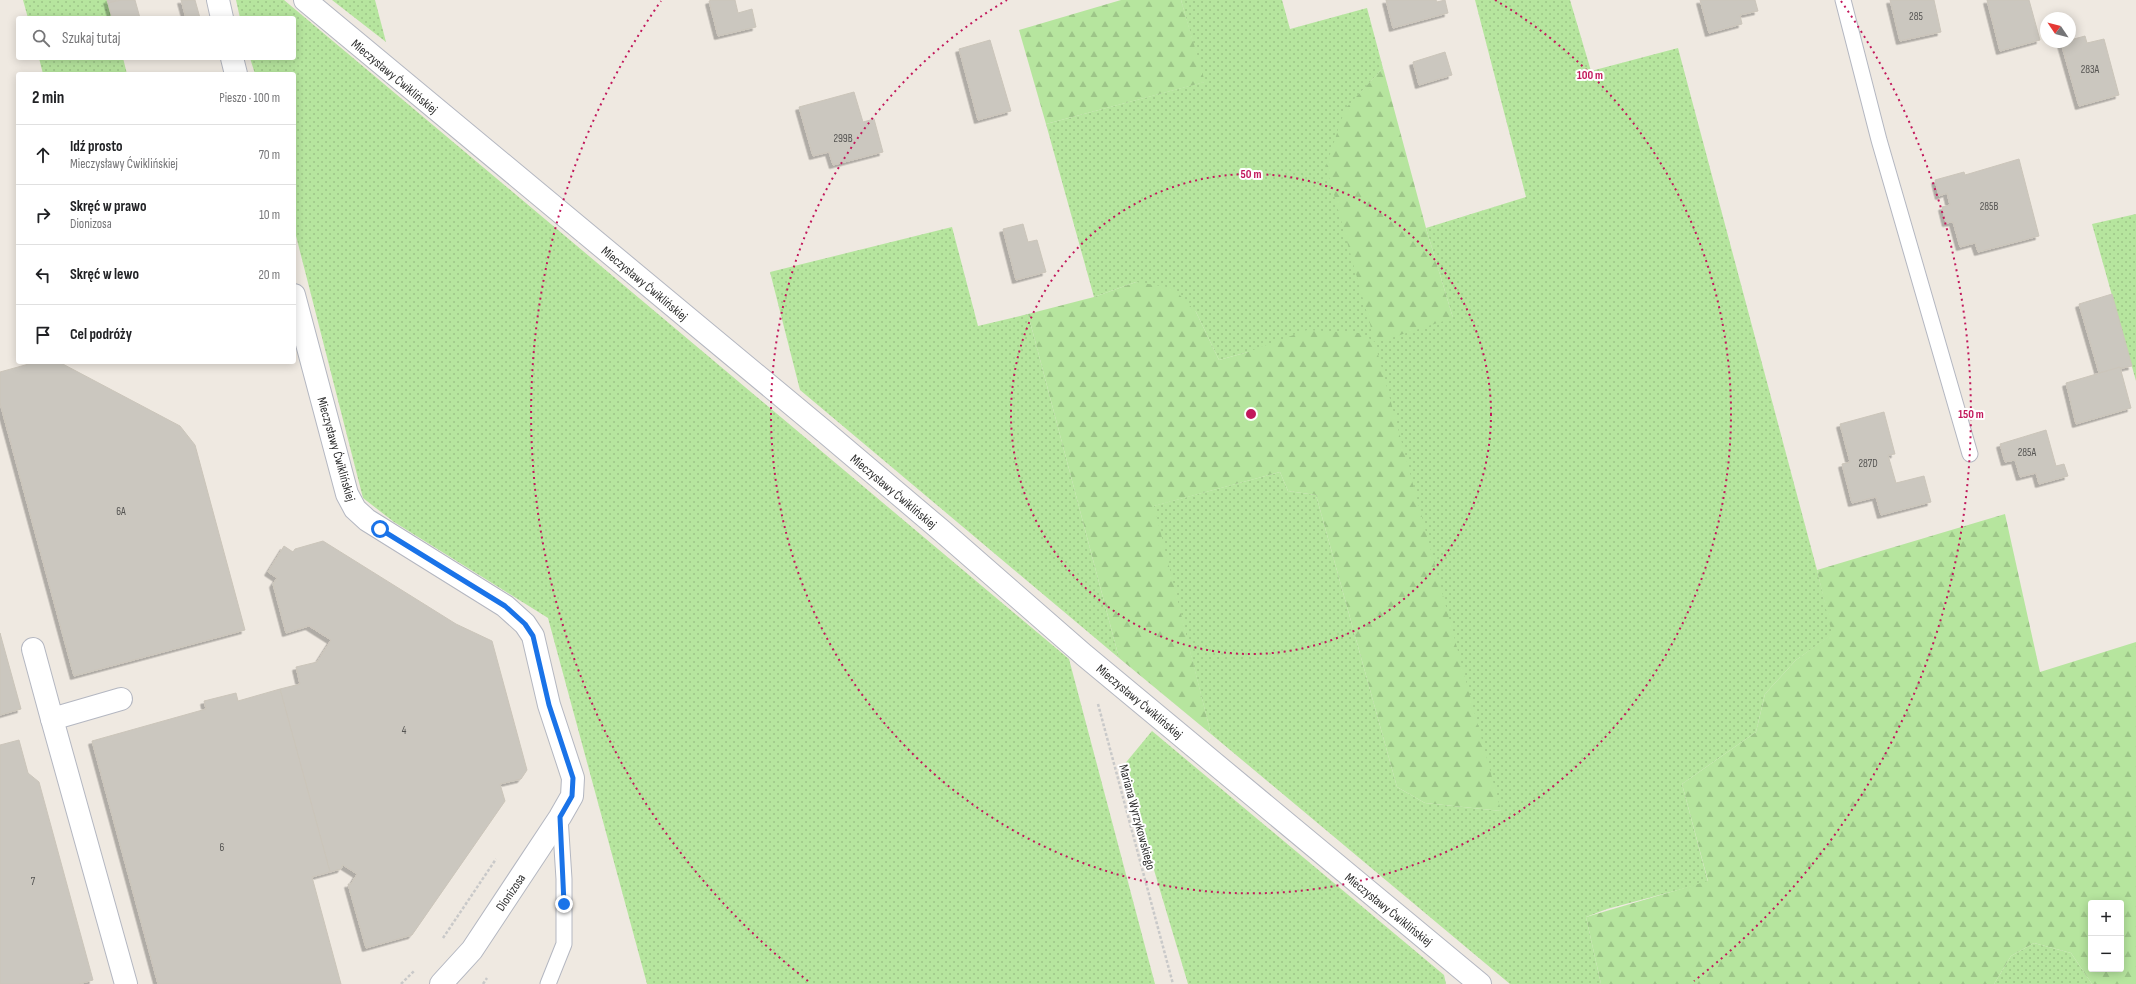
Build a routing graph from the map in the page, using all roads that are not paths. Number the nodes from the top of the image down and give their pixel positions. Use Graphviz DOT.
graph roads {
  1 [pos="218,0"];
  2 [pos="305,0"];
  3 [pos="1844,0"];
  4 [pos="222,16"];
  5 [pos="232,60"];
  6 [pos="236,72"];
  7 [pos="296,303"];
  8 [pos="1970,454"];
  9 [pos="33,649"];
  10 [pos="121,699"];
  11 [pos="52,719"];
  12 [pos="572,796"];
  13 [pos="560,817"];
  14 [pos="126,984"];
  15 [pos="441,984"];
  16 [pos="548,984"];
  17 [pos="1480,984"];
  1 -- 4 [label="street"];
  2 -- 17 [label="street, Mieczysławy Ćwiklińskiej"];
  3 -- 8 [label="lane"];
  5 -- 6 [label="street"];
  7 -- 12 [label="street, Mieczysławy Ćwiklińskiej"];
  9 -- 11 [label="street"];
  10 -- 11 [label="street"];
  11 -- 14 [label="street"];
  12 -- 13 [label="street, Dionizosa"];
  13 -- 15 [label="street, Dionizosa"];
  13 -- 16 [label="lane"];
}
